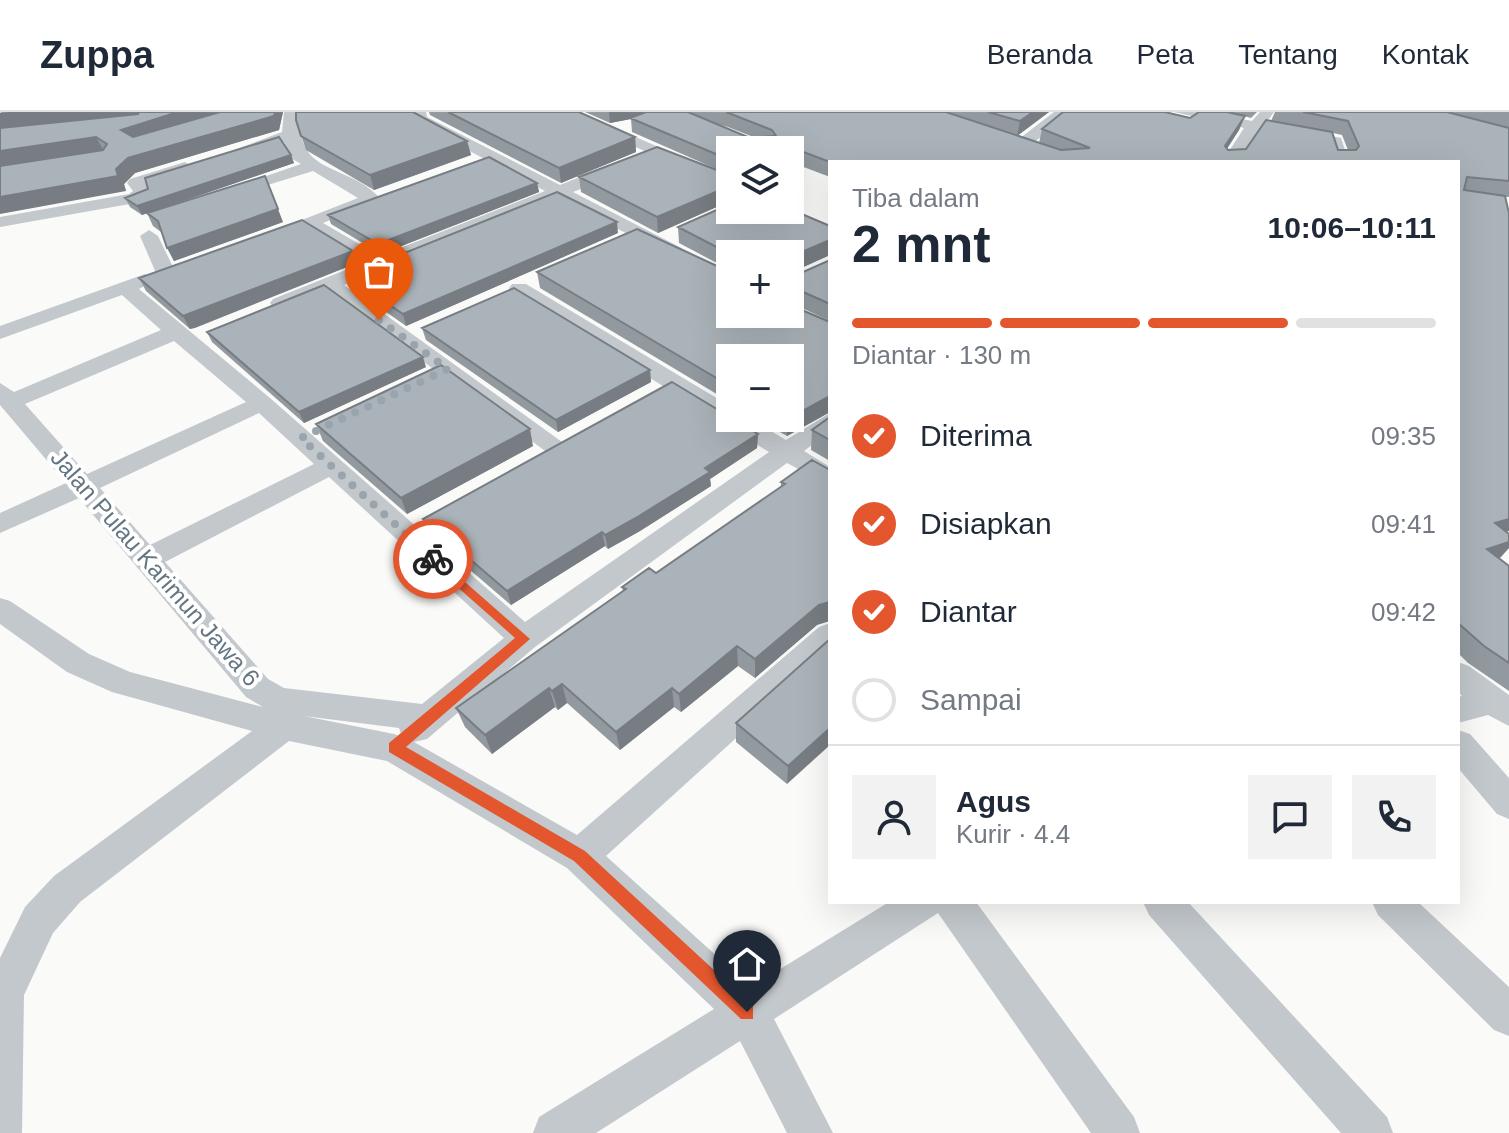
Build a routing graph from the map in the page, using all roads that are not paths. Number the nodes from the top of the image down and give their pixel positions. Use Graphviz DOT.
graph roads {
  1 [pos="292,112"];
  2 [pos="444,112"];
  3 [pos="565,112"];
  4 [pos="1064,112"];
  5 [pos="1182,112"];
  6 [pos="1267,112"];
  7 [pos="419,116"];
  8 [pos="631,124"];
  9 [pos="1253,126"];
  10 [pos="609,132"];
  11 [pos="290,135"];
  12 [pos="231,153"];
  13 [pos="657,153"];
  14 [pos="1044,153"];
  15 [pos="490,157"];
  16 [pos="1231,160"];
  17 [pos="1340,160"];
  18 [pos="201,162"];
  19 [pos="312,166"];
  20 [pos="460,168"];
  21 [pos="716,177"];
  22 [pos="555,192"];
  23 [pos="215,196"];
  24 [pos="0,222"];
  25 [pos="309,222"];
  26 [pos="681,232"];
  27 [pos="637,235"];
  28 [pos="149,236"];
  29 [pos="252,242"];
  30 [pos="656,244"];
  31 [pos="614,245"];
  32 [pos="377,263"];
  33 [pos="716,274"];
  34 [pos="543,278"];
  35 [pos="328,283"];
  36 [pos="126,288"];
  37 [pos="519,288"];
  38 [pos="493,300"];
  39 [pos="254,314"];
  40 [pos="429,327"];
  41 [pos="0,333"];
  42 [pos="191,335"];
  43 [pos="404,338"];
  44 [pos="448,369"];
  45 [pos="422,380"];
  46 [pos="673,383"];
  47 [pos="647,397"];
  48 [pos="262,403"];
  49 [pos="8,409"];
  50 [pos="828,421"];
  51 [pos="329,425"];
  52 [pos="582,433"];
  53 [pos="301,438"];
  54 [pos="557,447"];
  55 [pos="783,451"];
  56 [pos="529,462"];
  57 [pos="330,466"];
  58 [pos="828,477"];
  59 [pos="84,485"];
  60 [pos="431,516"];
  61 [pos="0,524"];
  62 [pos="403,532"];
  63 [pos="149,558"];
  64 [pos="0,609"];
  65 [pos="828,637"];
  66 [pos="524,639"];
  67 [pos="1460,677"];
  68 [pos="1500,707"];
  69 [pos="1460,710"];
  70 [pos="428,718"];
  71 [pos="284,726"];
  72 [pos="1460,746"];
  73 [pos="394,748"];
  74 [pos="1509,803"];
  75 [pos="580,856"];
  76 [pos="921,904"];
  77 [pos="954,904"];
  78 [pos="1164,904"];
  79 [pos="1393,904"];
  80 [pos="747,1012"];
  81 [pos="1509,1015"];
  82 [pos="558,1132"];
  83 [pos="0,1133"];
  84 [pos="811,1133"];
  85 [pos="1118,1133"];
  86 [pos="1371,1133"];
  1 -- 11 [label="street"];
  2 -- 7 [label="street"];
  3 -- 10 [label="street"];
  4 -- 14 [label="street"];
  5 -- 9 [label="street"];
  6 -- 9 [label="street"];
  7 -- 15 [label="street"];
  8 -- 10 [label="street"];
  9 -- 16 [label="street"];
  9 -- 17 [label="street"];
  10 -- 13 [label="street"];
  11 -- 12 [label="street"];
  11 -- 19 [label="street"];
  13 -- 21 [label="street"];
  13 -- 22 [label="street"];
  15 -- 20 [label="street"];
  15 -- 22 [label="street"];
  18 -- 24 [label="street"];
  19 -- 23 [label="street"];
  19 -- 25 [label="street"];
  22 -- 27 [label="street"];
  22 -- 32 [label="street"];
  25 -- 29 [label="street"];
  25 -- 32 [label="street"];
  26 -- 30 [label="street"];
  27 -- 30 [label="street"];
  27 -- 31 [label="street"];
  28 -- 36 [label="street"];
  30 -- 33 [label="street"];
  32 -- 35 [label="street"];
  34 -- 37 [label="street"];
  35 -- 39 [label="street"];
  35 -- 43 [label="street"];
  36 -- 41 [label="street"];
  36 -- 42 [label="street"];
  37 -- 38 [label="street"];
  37 -- 46 [label="street"];
  40 -- 43 [label="street"];
  42 -- 48 [label="street"];
  42 -- 49 [label="street"];
  43 -- 44 [label="street"];
  44 -- 45 [label="street"];
  44 -- 54 [label="street"];
  46 -- 47 [label="street"];
  46 -- 55 [label="street"];
  48 -- 53 [label="street"];
  48 -- 59 [label="street"];
  49 -- 59 [label="street, Jalan Pulau Karimun Jawa 6"];
  50 -- 55 [label="street"];
  51 -- 53 [label="street"];
  52 -- 54 [label="street"];
  53 -- 57 [label="street"];
  54 -- 56 [label="street"];
  55 -- 58 [label="street"];
  55 -- 66 [label="street"];
  57 -- 62 [label="street"];
  57 -- 63 [label="street"];
  59 -- 61 [label="street"];
  59 -- 63 [label="street, Jalan Pulau Karimun Jawa 6"];
  60 -- 62 [label="street"];
  62 -- 66 [label="street"];
  63 -- 70 [label="street, Jalan Pulau Karimun Jawa 6"];
  64 -- 71 [label="street"];
  65 -- 75 [label="street"];
  66 -- 70 [label="street"];
  67 -- 68 [label="street"];
  68 -- 69 [label="street"];
  70 -- 73 [label="street"];
  71 -- 73 [label="street"];
  71 -- 83 [label="street"];
  72 -- 74 [label="street"];
  73 -- 75 [label="street"];
  75 -- 80 [label="street"];
  76 -- 80 [label="street"];
  77 -- 85 [label="street"];
  78 -- 86 [label="street"];
  79 -- 81 [label="street"];
  80 -- 82 [label="street"];
  80 -- 84 [label="street"];
}
